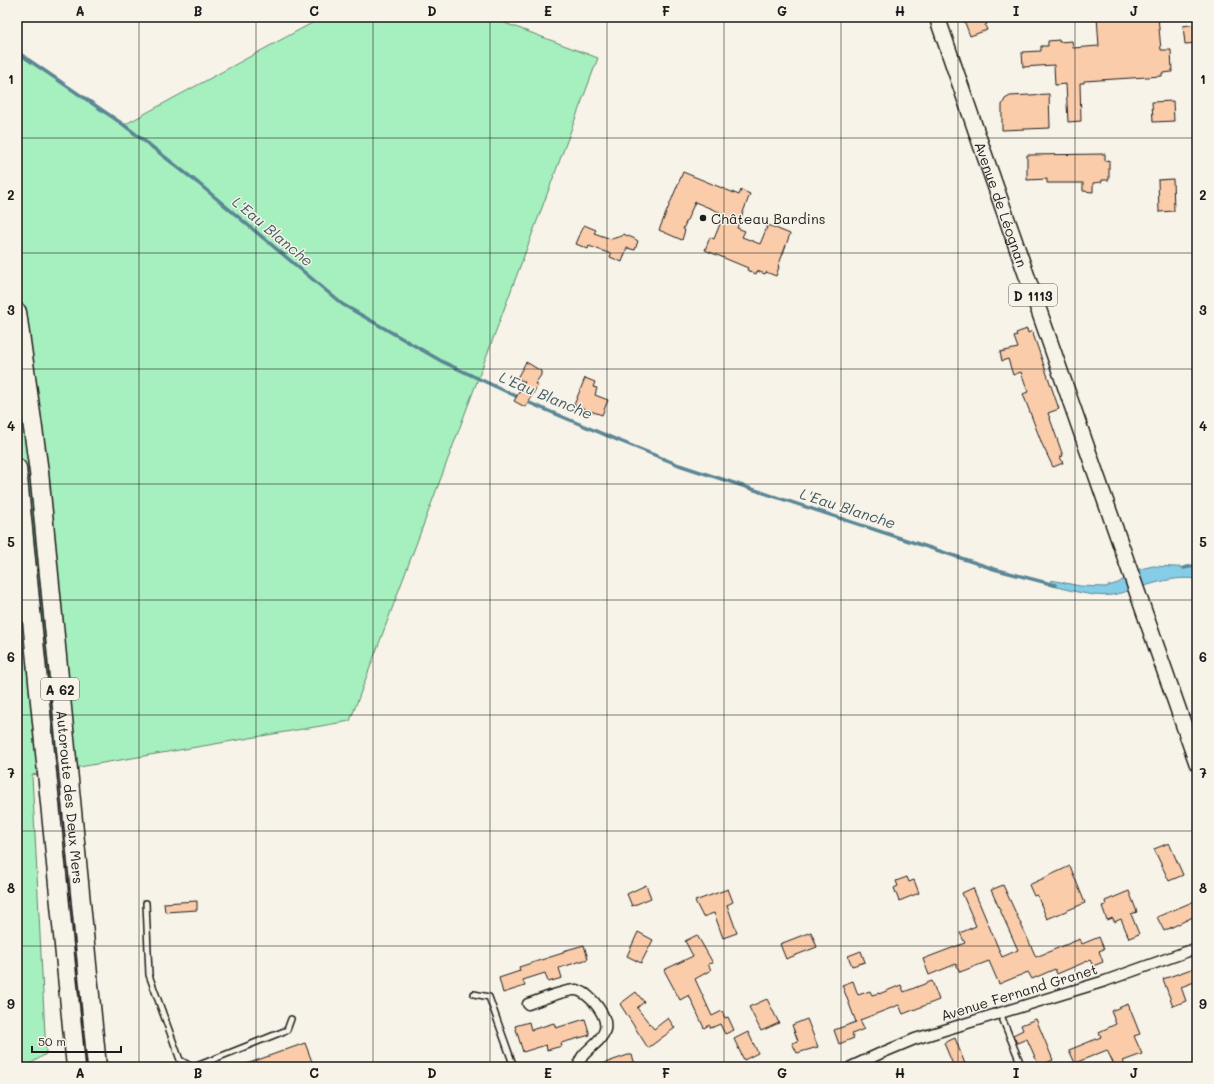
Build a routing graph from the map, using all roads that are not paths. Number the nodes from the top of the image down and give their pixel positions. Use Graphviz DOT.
graph roads {
  1 [pos="937,17"];
  2 [pos="17,312"];
  3 [pos="17,468"];
  4 [pos="1197,763"];
  5 [pos="146,902"];
  6 [pos="1197,948"];
  7 [pos="474,994"];
  8 [pos="528,1004"];
  9 [pos="1000,1013"];
  10 [pos="290,1019"];
  11 [pos="76,1067"];
  12 [pos="97,1067"];
  13 [pos="193,1067"];
  14 [pos="514,1067"];
  15 [pos="579,1067"];
  16 [pos="851,1067"];
  17 [pos="1022,1067"];
  1 -- 4 [label="main road, Avenue de Léognan / D 1113"];
  2 -- 12 [label="highway, Autoroute des Deux Mers / A 62"];
  3 -- 11 [label="highway, Autoroute des Deux Mers / A 62"];
  5 -- 13 [label="lane"];
  6 -- 9 [label="street, Avenue Fernand Granet"];
  7 -- 14 [label="lane"];
  8 -- 15 [label="street"];
  9 -- 16 [label="street, Avenue Fernand Granet"];
  9 -- 17 [label="lane"];
  10 -- 13 [label="lane"];
}
